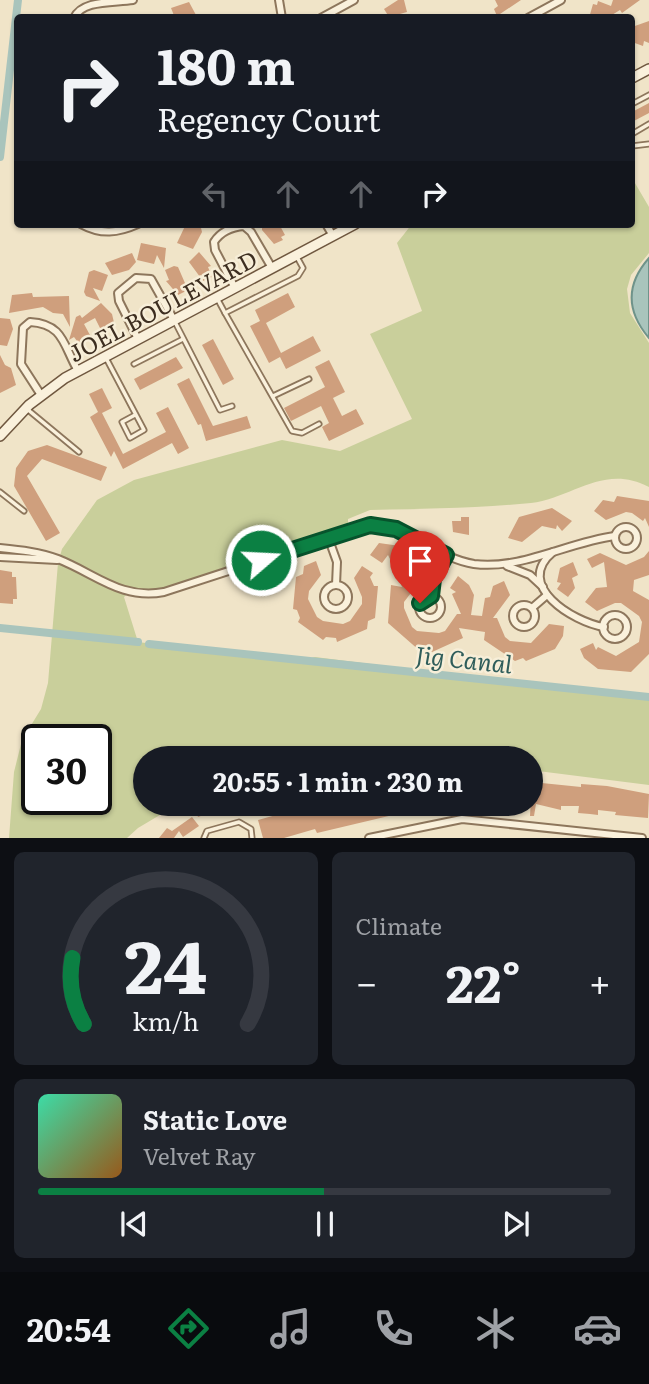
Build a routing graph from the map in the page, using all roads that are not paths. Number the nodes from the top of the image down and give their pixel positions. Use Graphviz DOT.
graph roads {
  1 [pos="133,0"];
  2 [pos="354,0"];
  3 [pos="561,0"];
  4 [pos="76,14"];
  5 [pos="328,14"];
  6 [pos="535,14"];
  7 [pos="649,95"];
  8 [pos="641,99"];
  9 [pos="635,102"];
  10 [pos="645,105"];
  11 [pos="90,228"];
  12 [pos="124,228"];
  13 [pos="231,228"];
  14 [pos="246,228"];
  15 [pos="328,228"];
  16 [pos="348,228"];
  17 [pos="333,236"];
  18 [pos="296,255"];
  19 [pos="272,268"];
  20 [pos="235,288"];
  21 [pos="217,297"];
  22 [pos="225,313"];
  23 [pos="174,320"];
  24 [pos="138,339"];
  25 [pos="183,339"];
  26 [pos="105,356"];
  27 [pos="134,364"];
  28 [pos="78,371"];
  29 [pos="309,379"];
  30 [pos="41,395"];
  31 [pos="273,397"];
  32 [pos="232,406"];
  33 [pos="25,408"];
  34 [pos="135,415"];
  35 [pos="319,424"];
  36 [pos="0,436"];
  37 [pos="79,452"];
  38 [pos="0,492"];
  39 [pos="24,511"];
  40 [pos="615,536"];
  41 [pos="328,537"];
  42 [pos="0,548"];
  43 [pos="558,549"];
  44 [pos="446,555"];
  45 [pos="0,557"];
  46 [pos="61,560"];
  47 [pos="502,565"];
  48 [pos="336,585"];
  49 [pos="543,587"];
  50 [pos="547,594"];
  51 [pos="431,596"];
  52 [pos="533,608"];
  53 [pos="604,627"];
  54 [pos="567,830"];
  55 [pos="204,838"];
  56 [pos="252,838"];
  57 [pos="369,838"];
  58 [pos="566,838"];
  59 [pos="642,838"];
  1 -- 4 [label="street"];
  2 -- 5 [label="street"];
  3 -- 6 [label="street"];
  7 -- 8 [label="lane"];
  8 -- 9 [label="lane"];
  8 -- 10 [label="lane"];
  11 -- 12 [label="street"];
  13 -- 20 [label="street"];
  14 -- 19 [label="street"];
  15 -- 17 [label="street"];
  16 -- 17 [label="main road, JOEL BOULEVARD"];
  17 -- 18 [label="main road, JOEL BOULEVARD"];
  18 -- 19 [label="main road, JOEL BOULEVARD"];
  18 -- 22 [label="lane"];
  19 -- 20 [label="main road, JOEL BOULEVARD"];
  20 -- 21 [label="main road, JOEL BOULEVARD"];
  21 -- 22 [label="lane"];
  21 -- 23 [label="main road, JOEL BOULEVARD"];
  22 -- 31 [label="lane"];
  23 -- 24 [label="main road, JOEL BOULEVARD"];
  23 -- 24 [label="street"];
  23 -- 25 [label="lane"];
  24 -- 26 [label="main road, JOEL BOULEVARD"];
  25 -- 27 [label="lane"];
  25 -- 32 [label="lane"];
  26 -- 28 [label="main road, JOEL BOULEVARD"];
  26 -- 34 [label="lane"];
  28 -- 30 [label="main road, JOEL BOULEVARD"];
  28 -- 30 [label="street"];
  29 -- 31 [label="lane"];
  30 -- 33 [label="main road, JOEL BOULEVARD"];
  31 -- 35 [label="lane"];
  33 -- 36 [label="main road, JOEL BOULEVARD"];
  33 -- 37 [label="lane"];
  34 -- 34 [label="lane"];
  38 -- 39 [label="lane"];
  40 -- 43 [label="street"];
  41 -- 44 [label="street"];
  41 -- 46 [label="street"];
  41 -- 48 [label="street"];
  42 -- 46 [label="street"];
  43 -- 47 [label="street"];
  43 -- 49 [label="street"];
  44 -- 47 [label="street"];
  44 -- 51 [label="street"];
  45 -- 46 [label="street"];
  47 -- 49 [label="street"];
  49 -- 50 [label="street"];
  50 -- 52 [label="street"];
  50 -- 53 [label="street"];
  54 -- 57 [label="street"];
  54 -- 58 [label="street"];
  54 -- 59 [label="street"];
  55 -- 56 [label="lane"];
}
